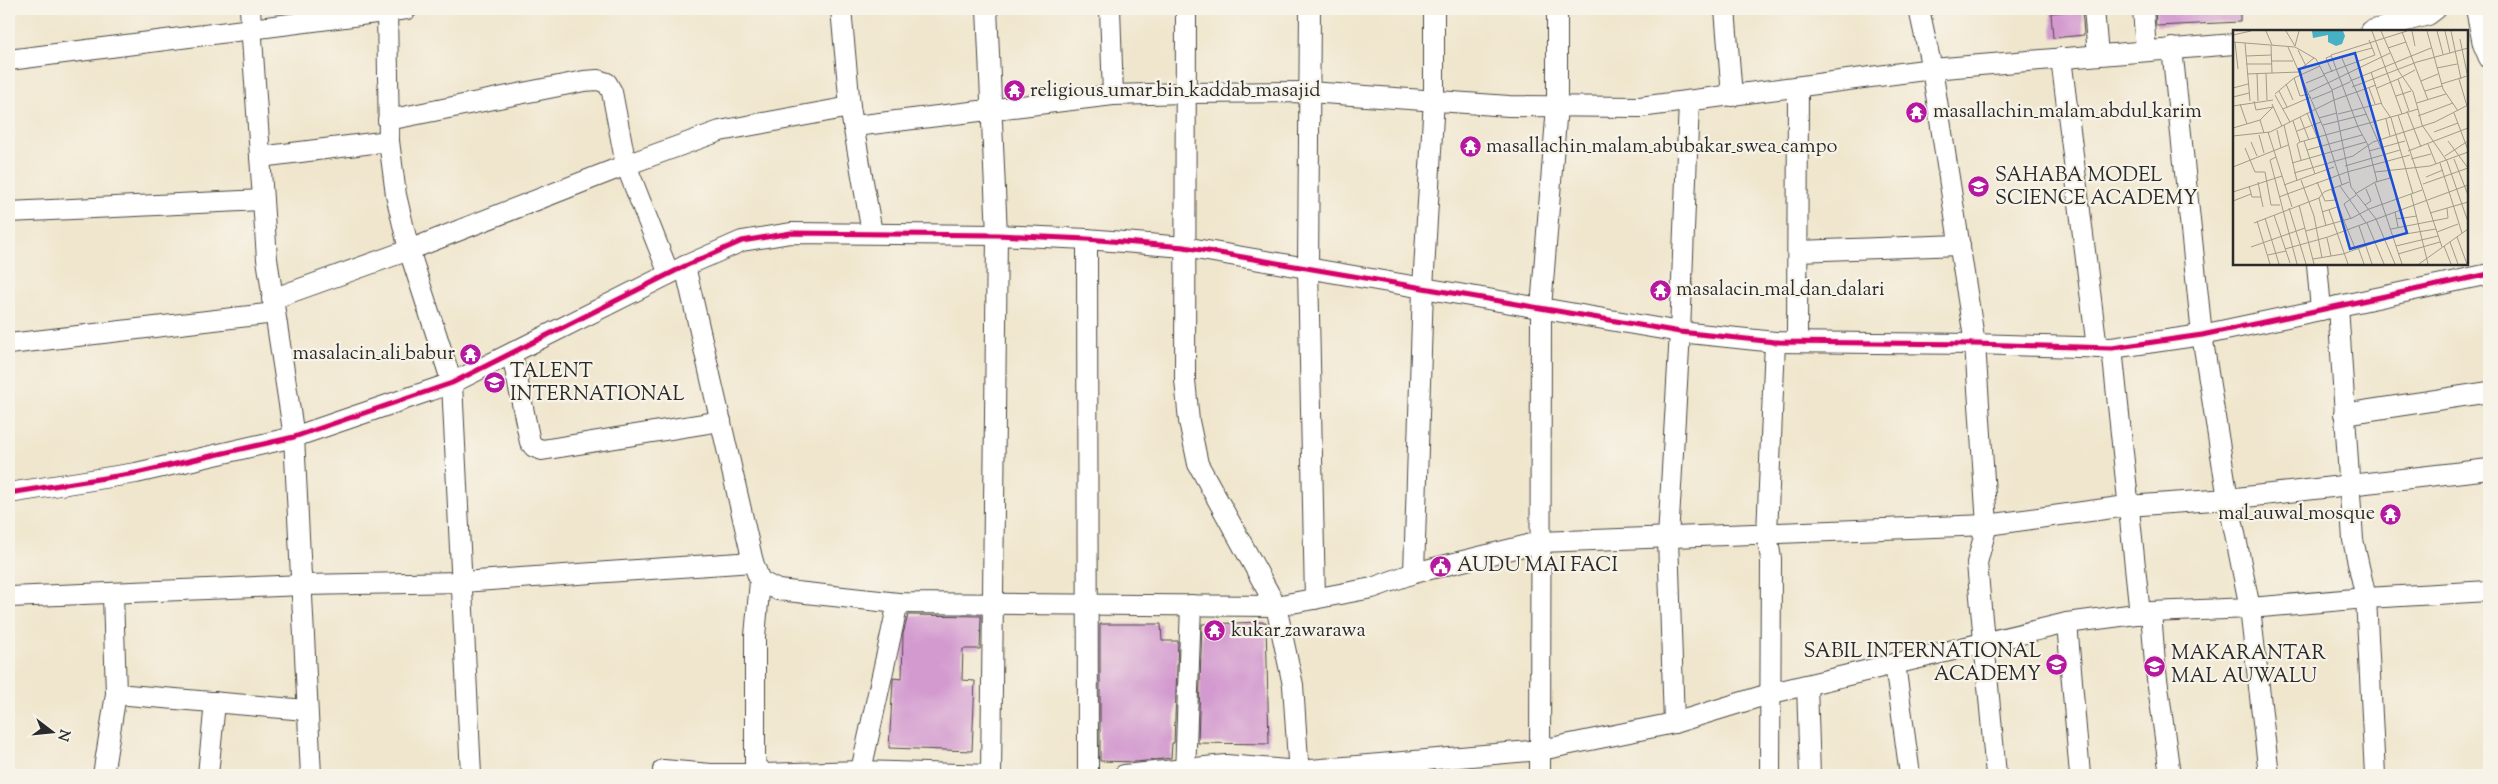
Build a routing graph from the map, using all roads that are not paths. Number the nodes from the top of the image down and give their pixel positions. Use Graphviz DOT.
graph roads {
  1 [pos="250,9"];
  2 [pos="407,9"];
  3 [pos="840,9"];
  4 [pos="987,9"];
  5 [pos="1110,9"];
  6 [pos="1186,9"];
  7 [pos="1310,9"];
  8 [pos="1434,9"];
  9 [pos="1557,9"];
  10 [pos="1725,9"];
  11 [pos="1919,9"];
  12 [pos="2094,9"];
  13 [pos="2143,9"];
  14 [pos="2436,9"];
  15 [pos="2476,9"];
  16 [pos="387,10"];
  17 [pos="2410,20"];
  18 [pos="252,29"];
  19 [pos="2374,30"];
  20 [pos="2233,44"];
  21 [pos="2172,48"];
  22 [pos="2146,51"];
  23 [pos="2098,54"];
  24 [pos="2061,58"];
  25 [pos="2489,58"];
  26 [pos="9,60"];
  27 [pos="1932,69"];
  28 [pos="1798,87"];
  29 [pos="1309,92"];
  30 [pos="1185,93"];
  31 [pos="1113,95"];
  32 [pos="1732,96"];
  33 [pos="1434,99"];
  34 [pos="1689,102"];
  35 [pos="850,106"];
  36 [pos="1558,106"];
  37 [pos="992,109"];
  38 [pos="388,120"];
  39 [pos="855,126"];
  40 [pos="388,141"];
  41 [pos="260,157"];
  42 [pos="626,165"];
  43 [pos="263,200"];
  44 [pos="9,212"];
  45 [pos="872,233"];
  46 [pos="997,235"];
  47 [pos="1087,239"];
  48 [pos="1960,245"];
  49 [pos="1184,247"];
  50 [pos="409,250"];
  51 [pos="1798,250"];
  52 [pos="2317,265"];
  53 [pos="1308,268"];
  54 [pos="677,270"];
  55 [pos="2454,272"];
  56 [pos="2489,274"];
  57 [pos="1423,288"];
  58 [pos="273,306"];
  59 [pos="1541,308"];
  60 [pos="2330,308"];
  61 [pos="1680,332"];
  62 [pos="2202,335"];
  63 [pos="1775,342"];
  64 [pos="1797,342"];
  65 [pos="9,344"];
  66 [pos="1975,344"];
  67 [pos="2104,348"];
  68 [pos="512,354"];
  69 [pos="452,383"];
  70 [pos="2489,392"];
  71 [pos="2344,414"];
  72 [pos="721,421"];
  73 [pos="294,437"];
  74 [pos="2489,469"];
  75 [pos="2349,484"];
  76 [pos="9,493"];
  77 [pos="2228,498"];
  78 [pos="2127,506"];
  79 [pos="1987,525"];
  80 [pos="1766,534"];
  81 [pos="1668,538"];
  82 [pos="1540,542"];
  83 [pos="753,562"];
  84 [pos="1414,574"];
  85 [pos="760,581"];
  86 [pos="462,582"];
  87 [pos="303,585"];
  88 [pos="2489,591"];
  89 [pos="113,594"];
  90 [pos="9,597"];
  91 [pos="2366,598"];
  92 [pos="1315,599"];
  93 [pos="898,603"];
  94 [pos="994,603"];
  95 [pos="1089,605"];
  96 [pos="1190,606"];
  97 [pos="1276,606"];
  98 [pos="2250,608"];
  99 [pos="2145,613"];
  100 [pos="2067,623"];
  101 [pos="1986,643"];
  102 [pos="1895,664"];
  103 [pos="1807,685"];
  104 [pos="1772,693"];
  105 [pos="116,694"];
  106 [pos="215,702"];
  107 [pos="306,710"];
  108 [pos="1674,723"];
  109 [pos="1541,750"];
  110 [pos="663,770"];
  111 [pos="1185,772"];
  112 [pos="860,773"];
  113 [pos="1299,773"];
  114 [pos="763,774"];
  115 [pos="104,775"];
  116 [pos="208,775"];
  117 [pos="311,775"];
  118 [pos="471,775"];
  119 [pos="990,775"];
  120 [pos="1088,775"];
  121 [pos="1124,775"];
  122 [pos="1540,775"];
  123 [pos="1770,775"];
  124 [pos="1810,775"];
  125 [pos="1910,775"];
  126 [pos="1996,775"];
  127 [pos="2080,775"];
  128 [pos="2170,775"];
  129 [pos="2269,775"];
  130 [pos="2375,775"];
  1 -- 18 [label="street"];
  2 -- 16 [label="street"];
  3 -- 35 [label="street"];
  4 -- 37 [label="street"];
  5 -- 31 [label="street"];
  6 -- 30 [label="street"];
  7 -- 29 [label="street"];
  8 -- 33 [label="street"];
  9 -- 36 [label="street"];
  10 -- 32 [label="street"];
  11 -- 27 [label="street"];
  12 -- 23 [label="street"];
  13 -- 22 [label="street"];
  14 -- 17 [label="street"];
  15 -- 25 [label="street"];
  16 -- 18 [label="street"];
  16 -- 38 [label="street"];
  17 -- 19 [label="street"];
  18 -- 26 [label="street"];
  18 -- 41 [label="street"];
  20 -- 21 [label="street"];
  21 -- 22 [label="street"];
  21 -- 62 [label="street"];
  22 -- 23 [label="street"];
  23 -- 24 [label="street"];
  24 -- 27 [label="street"];
  24 -- 67 [label="street"];
  27 -- 28 [label="street"];
  27 -- 48 [label="street"];
  28 -- 32 [label="street"];
  28 -- 51 [label="street"];
  29 -- 30 [label="street"];
  29 -- 33 [label="street"];
  29 -- 53 [label="street"];
  30 -- 31 [label="street"];
  30 -- 49 [label="street"];
  31 -- 37 [label="street"];
  32 -- 34 [label="street"];
  33 -- 36 [label="street"];
  33 -- 57 [label="street"];
  34 -- 36 [label="street"];
  34 -- 61 [label="street"];
  35 -- 39 [label="street"];
  35 -- 42 [label="street"];
  36 -- 59 [label="street"];
  37 -- 39 [label="street"];
  37 -- 46 [label="street"];
  38 -- 40 [label="street"];
  38 -- 42 [label="street"];
  39 -- 45 [label="street"];
  40 -- 41 [label="street"];
  40 -- 50 [label="street"];
  41 -- 43 [label="street"];
  42 -- 50 [label="street"];
  42 -- 54 [label="street"];
  43 -- 44 [label="street"];
  43 -- 58 [label="street"];
  45 -- 46 [label="street"];
  45 -- 54 [label="street"];
  46 -- 47 [label="street"];
  46 -- 94 [label="street"];
  47 -- 49 [label="street"];
  47 -- 95 [label="street"];
  48 -- 51 [label="street"];
  48 -- 66 [label="street"];
  49 -- 53 [label="street"];
  49 -- 97 [label="street"];
  50 -- 58 [label="street"];
  50 -- 69 [label="street"];
  51 -- 64 [label="street"];
  52 -- 60 [label="street"];
  53 -- 57 [label="street"];
  53 -- 92 [label="street"];
  54 -- 68 [label="street"];
  54 -- 72 [label="street"];
  55 -- 56 [label="street"];
  55 -- 60 [label="street"];
  57 -- 59 [label="street"];
  57 -- 84 [label="street"];
  58 -- 65 [label="street"];
  58 -- 73 [label="street"];
  59 -- 61 [label="street"];
  59 -- 82 [label="street"];
  60 -- 62 [label="street"];
  60 -- 71 [label="street"];
  61 -- 63 [label="street"];
  61 -- 81 [label="street"];
  62 -- 67 [label="street"];
  62 -- 77 [label="street"];
  63 -- 64 [label="street"];
  63 -- 80 [label="street"];
  64 -- 66 [label="street"];
  66 -- 67 [label="street"];
  66 -- 79 [label="street"];
  67 -- 78 [label="street"];
  68 -- 69 [label="street"];
  68 -- 72 [label="street"];
  69 -- 73 [label="street"];
  69 -- 86 [label="street"];
  70 -- 71 [label="street"];
  71 -- 75 [label="street"];
  72 -- 83 [label="street"];
  73 -- 76 [label="street"];
  73 -- 87 [label="street"];
  74 -- 75 [label="street"];
  75 -- 77 [label="street"];
  75 -- 91 [label="street"];
  77 -- 78 [label="street"];
  77 -- 98 [label="street"];
  78 -- 79 [label="street"];
  78 -- 99 [label="street"];
  79 -- 80 [label="street"];
  79 -- 101 [label="street"];
  80 -- 81 [label="street"];
  80 -- 104 [label="street"];
  81 -- 82 [label="street"];
  81 -- 108 [label="street"];
  82 -- 84 [label="street"];
  82 -- 109 [label="street"];
  83 -- 85 [label="street"];
  83 -- 86 [label="street"];
  84 -- 92 [label="street"];
  85 -- 93 [label="street"];
  85 -- 114 [label="street"];
  86 -- 87 [label="street"];
  86 -- 118 [label="street"];
  87 -- 89 [label="street"];
  87 -- 107 [label="street"];
  88 -- 91 [label="street"];
  89 -- 90 [label="street"];
  89 -- 105 [label="street"];
  91 -- 98 [label="street"];
  91 -- 130 [label="street"];
  92 -- 97 [label="street"];
  93 -- 94 [label="street"];
  93 -- 112 [label="street"];
  94 -- 95 [label="street"];
  94 -- 119 [label="street"];
  95 -- 96 [label="street"];
  95 -- 120 [label="street"];
  96 -- 97 [label="street"];
  96 -- 111 [label="street"];
  97 -- 113 [label="street"];
  98 -- 99 [label="street"];
  98 -- 129 [label="street"];
  99 -- 100 [label="street"];
  99 -- 128 [label="street"];
  100 -- 101 [label="street"];
  100 -- 127 [label="street"];
  101 -- 102 [label="street"];
  101 -- 126 [label="street"];
  102 -- 103 [label="street"];
  102 -- 125 [label="street"];
  103 -- 104 [label="street"];
  103 -- 124 [label="street"];
  104 -- 108 [label="street"];
  104 -- 123 [label="street"];
  105 -- 106 [label="street"];
  105 -- 115 [label="street"];
  106 -- 107 [label="street"];
  106 -- 116 [label="street"];
  107 -- 117 [label="street"];
  108 -- 109 [label="street"];
  109 -- 113 [label="street"];
  109 -- 122 [label="street"];
  110 -- 114 [label="street"];
  111 -- 113 [label="street"];
  111 -- 121 [label="street"];
  112 -- 114 [label="street"];
  112 -- 119 [label="street"];
}
